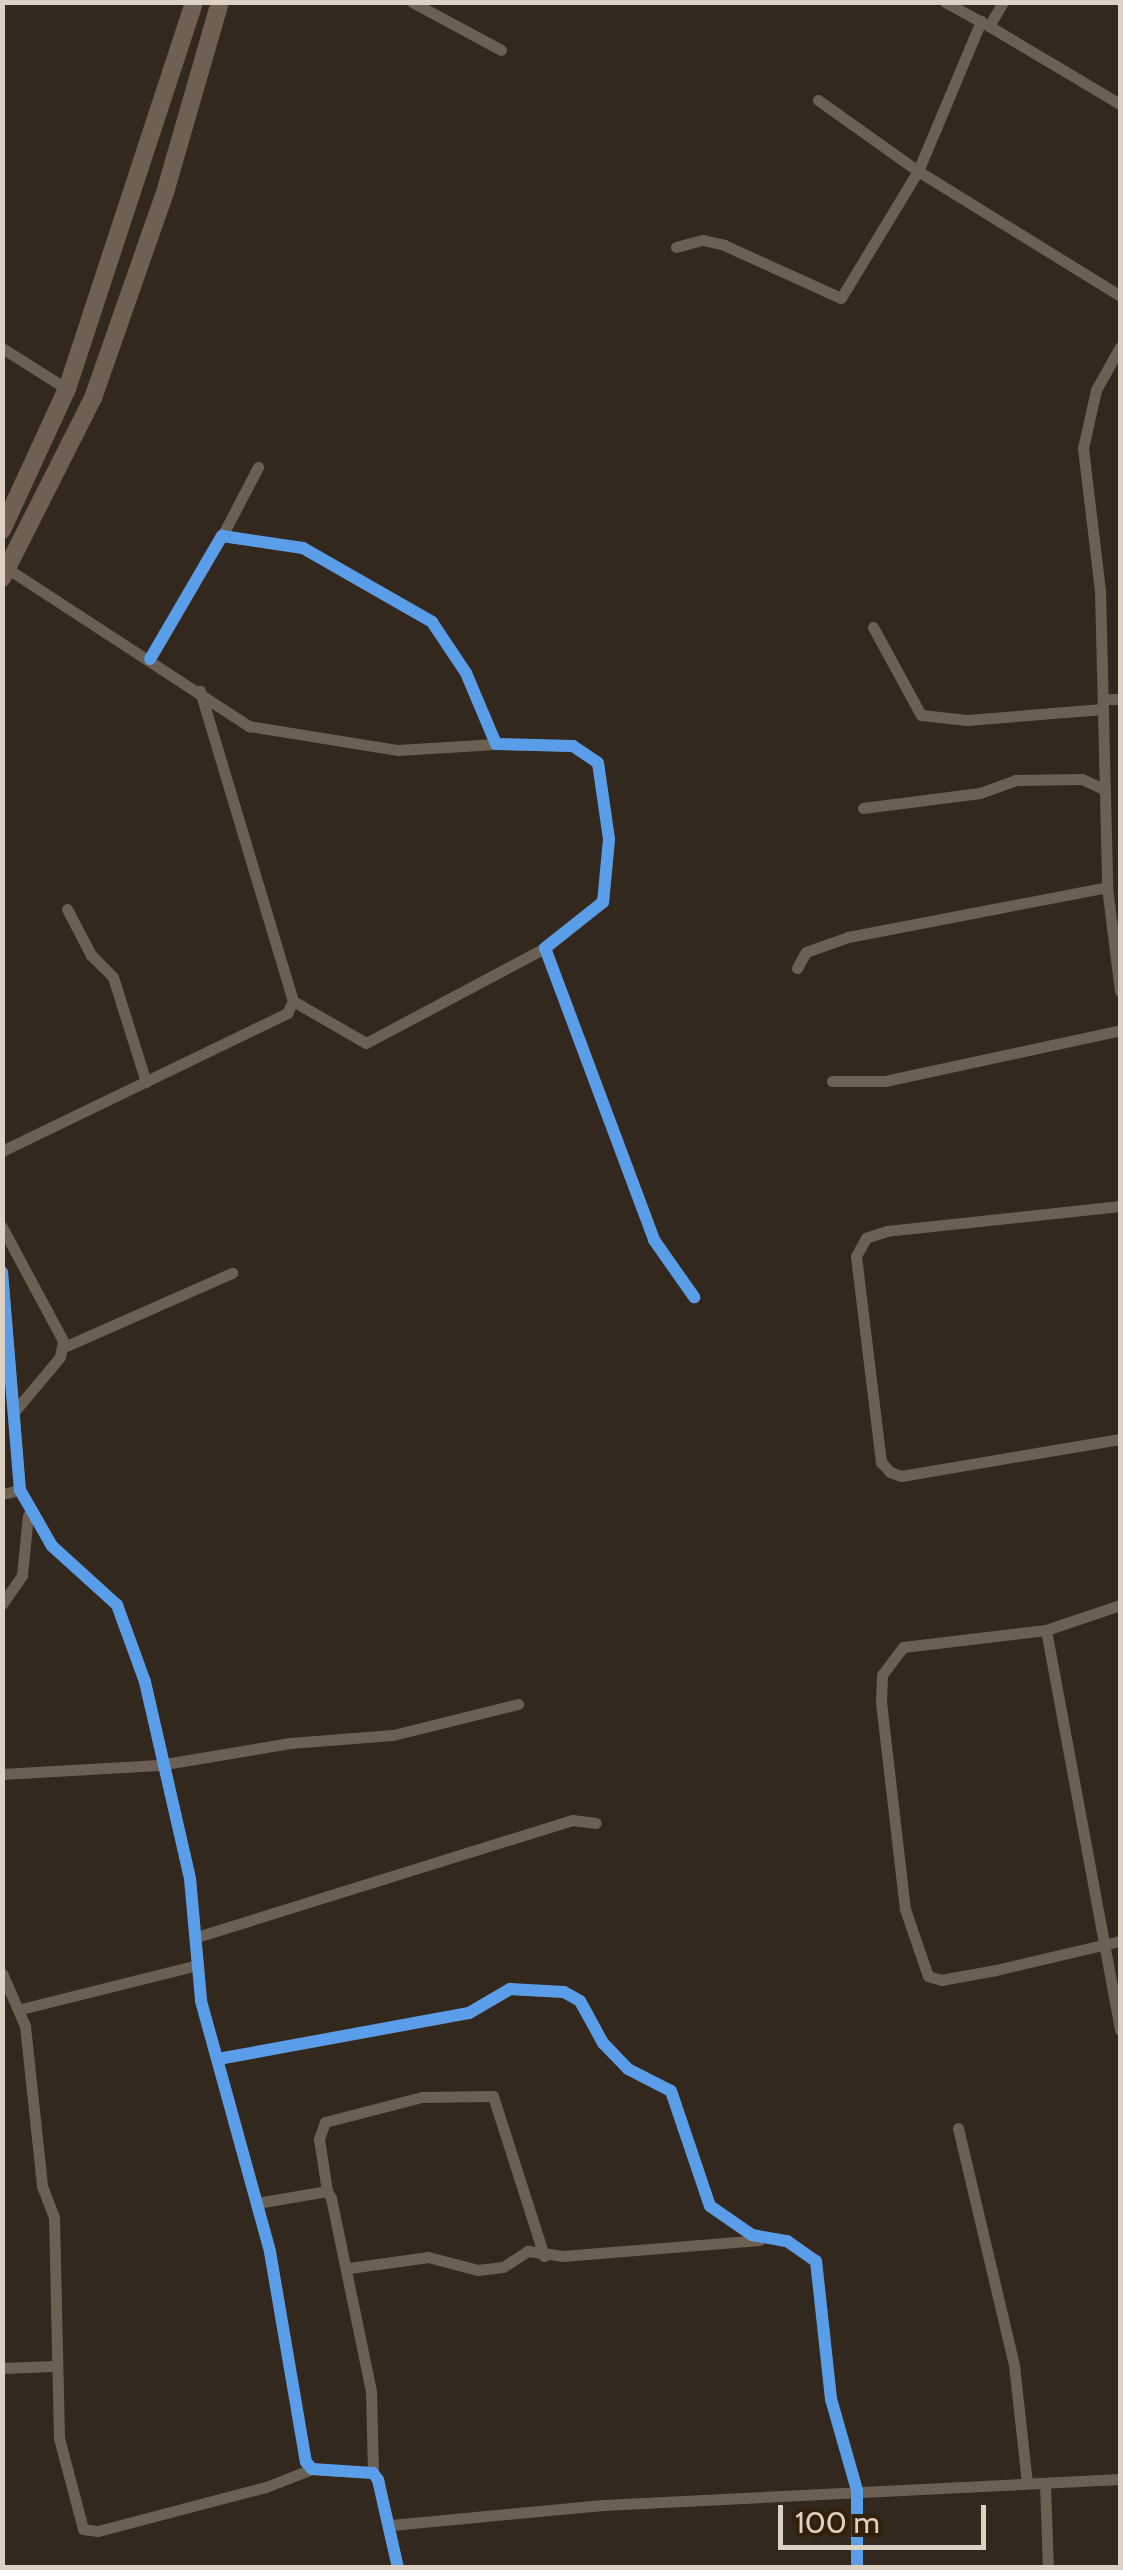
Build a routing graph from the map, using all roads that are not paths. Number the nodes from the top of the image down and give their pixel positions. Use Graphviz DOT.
graph roads {
  1 [pos="194,2"];
  2 [pos="220,2"];
  3 [pos="412,2"];
  4 [pos="945,2"];
  5 [pos="1003,2"];
  6 [pos="985,24"];
  7 [pos="501,50"];
  8 [pos="818,100"];
  9 [pos="1120,104"];
  10 [pos="918,171"];
  11 [pos="138,181"];
  12 [pos="166,189"];
  13 [pos="676,247"];
  14 [pos="1120,296"];
  15 [pos="2,348"];
  16 [pos="1120,348"];
  17 [pos="68,389"];
  18 [pos="258,467"];
  19 [pos="2,530"];
  20 [pos="222,536"];
  21 [pos="5,573"];
  22 [pos="873,627"];
  23 [pos="150,658"];
  24 [pos="200,691"];
  25 [pos="1120,699"];
  26 [pos="1104,704"];
  27 [pos="496,744"];
  28 [pos="1102,789"];
  29 [pos="863,808"];
  30 [pos="1107,888"];
  31 [pos="67,909"];
  32 [pos="1117,935"];
  33 [pos="546,948"];
  34 [pos="797,968"];
  35 [pos="1120,990"];
  36 [pos="292,1000"];
  37 [pos="1120,1030"];
  38 [pos="832,1081"];
  39 [pos="146,1082"];
  40 [pos="2,1151"];
  41 [pos="1120,1206"];
  42 [pos="2,1226"];
  43 [pos="2,1272"];
  44 [pos="232,1273"];
  45 [pos="694,1297"];
  46 [pos="64,1347"];
  47 [pos="14,1412"];
  48 [pos="1120,1439"];
  49 [pos="20,1490"];
  50 [pos="2,1494"];
  51 [pos="28,1510"];
  52 [pos="2,1604"];
  53 [pos="1120,1605"];
  54 [pos="1046,1630"];
  55 [pos="518,1704"];
  56 [pos="159,1765"];
  57 [pos="2,1774"];
  58 [pos="596,1823"];
  59 [pos="200,1936"];
  60 [pos="1120,1941"];
  61 [pos="1101,1947"];
  62 [pos="197,1965"];
  63 [pos="2,1973"];
  64 [pos="22,2009"];
  65 [pos="1120,2030"];
  66 [pos="218,2059"];
  67 [pos="958,2128"];
  68 [pos="327,2191"];
  69 [pos="257,2203"];
  70 [pos="768,2239"];
  71 [pos="544,2256"];
  72 [pos="349,2268"];
  73 [pos="54,2366"];
  74 [pos="2,2368"];
  75 [pos="312,2469"];
  76 [pos="373,2473"];
  77 [pos="1120,2479"];
  78 [pos="1027,2484"];
  79 [pos="1046,2484"];
  80 [pos="856,2490"];
  81 [pos="391,2525"];
  82 [pos="398,2568"];
  83 [pos="858,2568"];
  84 [pos="1048,2568"];
  1 -- 11 [label="street"];
  2 -- 12 [label="street"];
  3 -- 7 [label="street"];
  4 -- 6 [label="street"];
  5 -- 6 [label="street"];
  6 -- 9 [label="street"];
  6 -- 10 [label="street"];
  8 -- 10 [label="street"];
  10 -- 13 [label="street"];
  10 -- 14 [label="street"];
  11 -- 12 [label="street"];
  11 -- 17 [label="street"];
  12 -- 21 [label="street"];
  15 -- 17 [label="street"];
  16 -- 26 [label="street"];
  17 -- 19 [label="street"];
  18 -- 20 [label="street"];
  20 -- 23 [label="street"];
  20 -- 27 [label="street"];
  21 -- 23 [label="street"];
  22 -- 26 [label="street"];
  23 -- 24 [label="street"];
  24 -- 27 [label="street"];
  24 -- 36 [label="street"];
  25 -- 26 [label="street"];
  26 -- 28 [label="street"];
  27 -- 33 [label="street"];
  28 -- 29 [label="street"];
  28 -- 30 [label="street"];
  30 -- 32 [label="street"];
  30 -- 34 [label="street"];
  31 -- 39 [label="street"];
  32 -- 35 [label="street"];
  33 -- 36 [label="street"];
  33 -- 45 [label="street"];
  36 -- 39 [label="street"];
  37 -- 38 [label="street"];
  39 -- 40 [label="street"];
  41 -- 48 [label="street"];
  42 -- 46 [label="street"];
  43 -- 47 [label="street"];
  44 -- 46 [label="street"];
  46 -- 47 [label="street"];
  47 -- 49 [label="street"];
  49 -- 50 [label="street"];
  49 -- 51 [label="street"];
  51 -- 52 [label="street"];
  51 -- 56 [label="street"];
  53 -- 54 [label="street"];
  54 -- 61 [label="street"];
  54 -- 61 [label="street"];
  55 -- 56 [label="street"];
  56 -- 57 [label="street"];
  56 -- 59 [label="street"];
  58 -- 59 [label="street"];
  59 -- 62 [label="street"];
  60 -- 61 [label="street"];
  61 -- 65 [label="street"];
  62 -- 64 [label="street"];
  62 -- 66 [label="street"];
  63 -- 64 [label="street"];
  64 -- 73 [label="street"];
  66 -- 69 [label="street"];
  66 -- 70 [label="street"];
  67 -- 78 [label="street"];
  68 -- 69 [label="street"];
  68 -- 71 [label="street"];
  68 -- 72 [label="street"];
  69 -- 75 [label="street"];
  70 -- 71 [label="street"];
  70 -- 80 [label="street"];
  71 -- 72 [label="street"];
  72 -- 76 [label="street"];
  73 -- 74 [label="street"];
  73 -- 75 [label="street"];
  75 -- 76 [label="street"];
  76 -- 81 [label="street"];
  77 -- 79 [label="street"];
  78 -- 79 [label="street"];
  78 -- 80 [label="street"];
  79 -- 84 [label="street"];
  80 -- 81 [label="street"];
  80 -- 83 [label="street"];
  81 -- 82 [label="street"];
}
